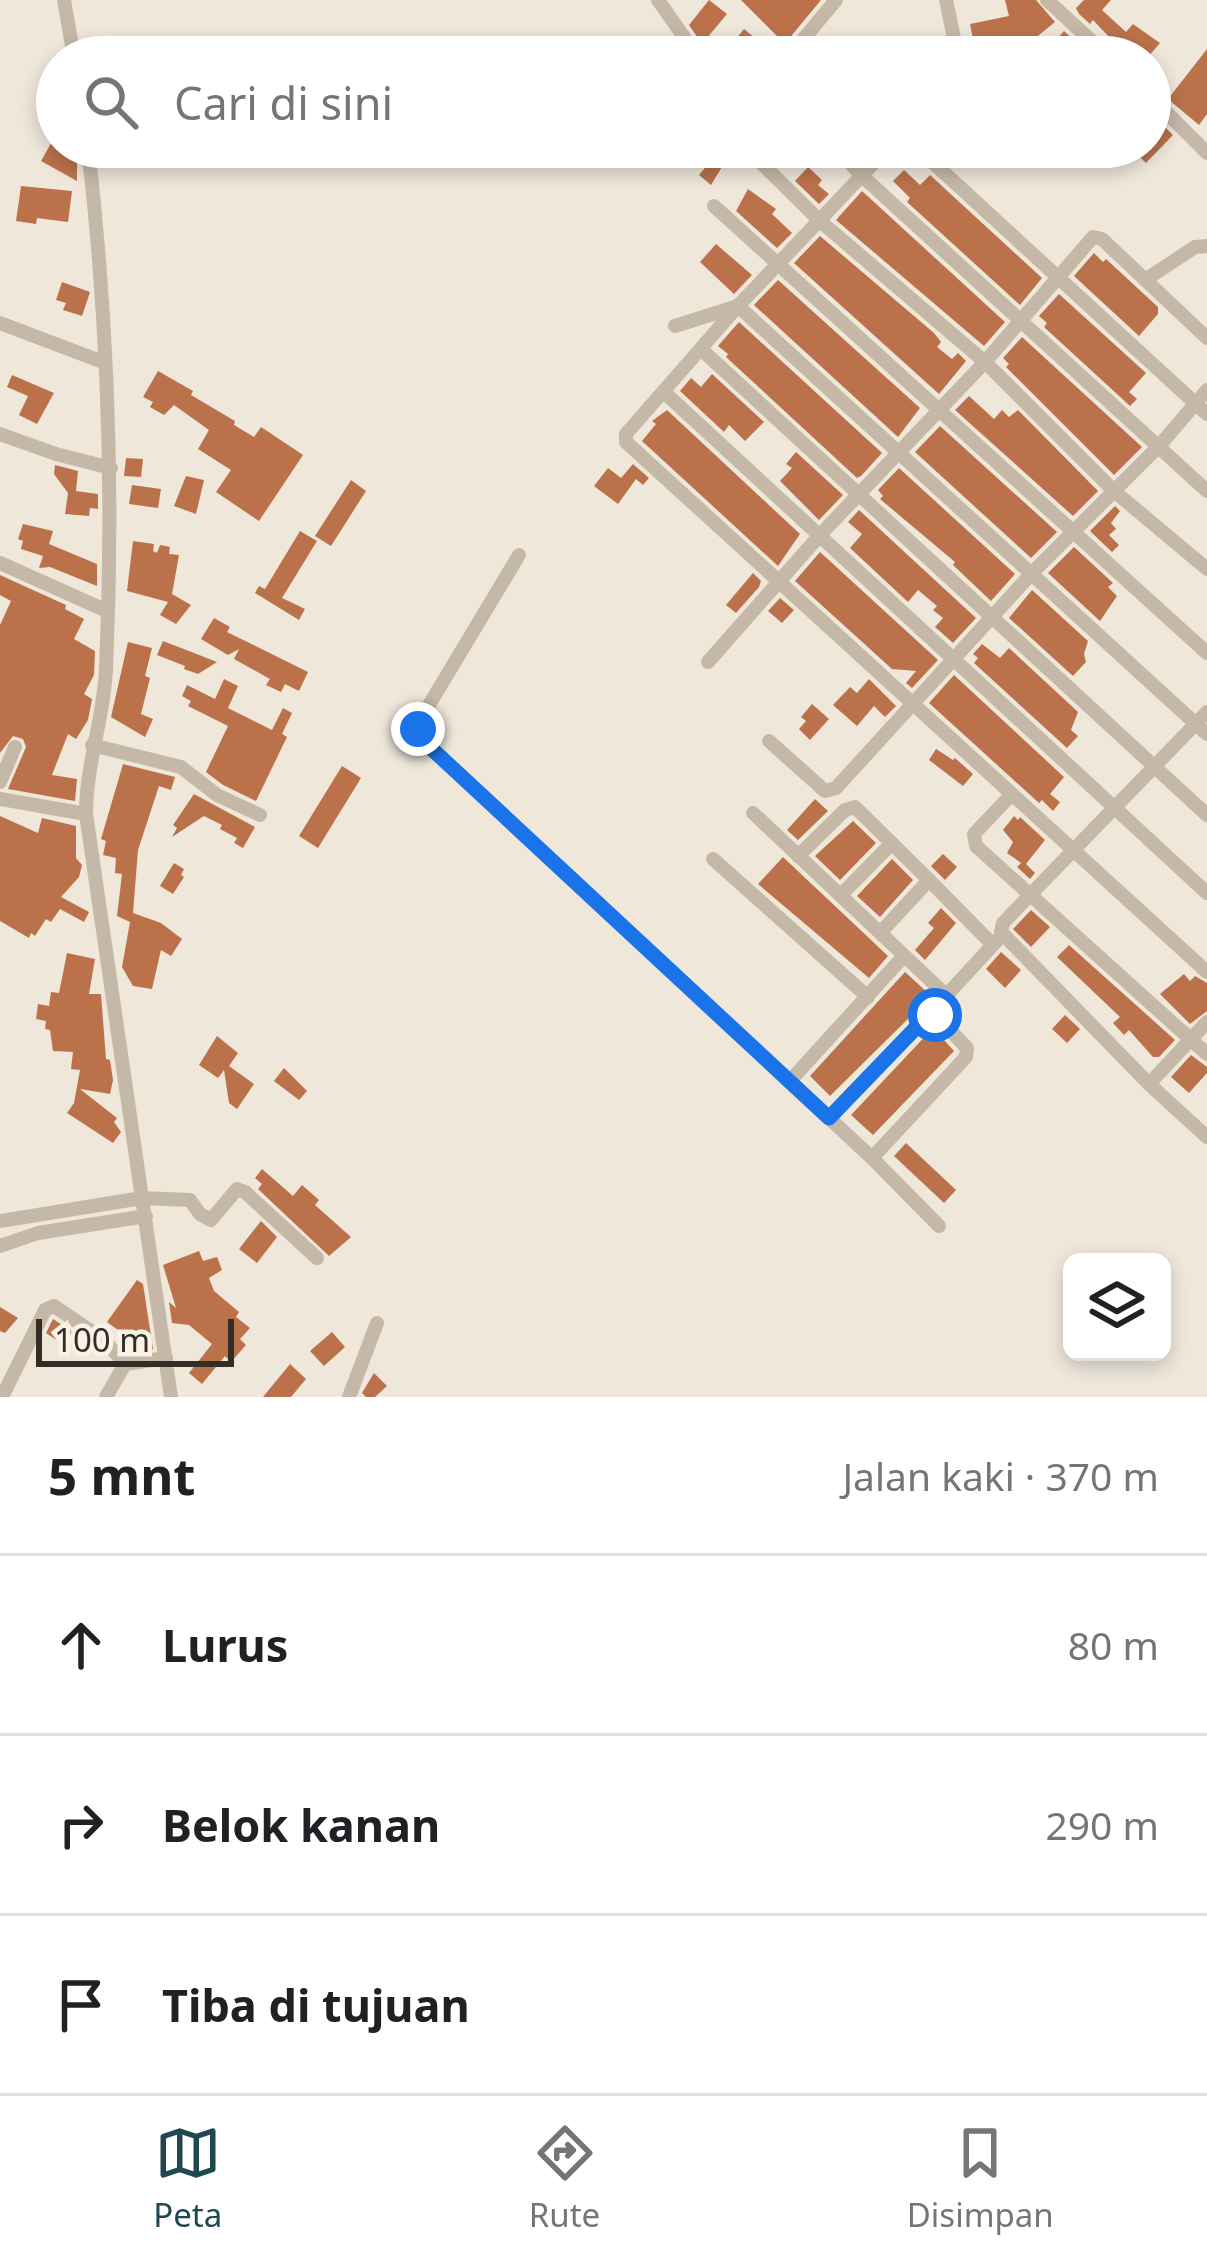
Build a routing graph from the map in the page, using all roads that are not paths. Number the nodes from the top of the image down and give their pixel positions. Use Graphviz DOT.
graph roads {
  1 [pos="64,0"];
  2 [pos="658,0"];
  3 [pos="836,0"];
  4 [pos="946,0"];
  5 [pos="1047,0"];
  6 [pos="70,36"];
  7 [pos="683,36"];
  8 [pos="806,36"];
  9 [pos="954,36"];
  10 [pos="1086,36"];
  11 [pos="1171,118"];
  12 [pos="1207,153"];
  13 [pos="90,168"];
  14 [pos="767,168"];
  15 [pos="855,168"];
  16 [pos="866,168"];
  17 [pos="939,168"];
  18 [pos="860,174"];
  19 [pos="714,206"];
  20 [pos="820,221"];
  21 [pos="1207,246"];
  22 [pos="779,262"];
  23 [pos="1056,277"];
  24 [pos="1144,280"];
  25 [pos="738,306"];
  26 [pos="1021,321"];
  27 [pos="0,323"];
  28 [pos="675,326"];
  29 [pos="1207,338"];
  30 [pos="702,350"];
  31 [pos="104,362"];
  32 [pos="985,362"];
  33 [pos="1207,390"];
  34 [pos="665,393"];
  35 [pos="1201,409"];
  36 [pos="940,410"];
  37 [pos="0,434"];
  38 [pos="1160,445"];
  39 [pos="901,452"];
  40 [pos="111,468"];
  41 [pos="1207,490"];
  42 [pos="1114,491"];
  43 [pos="860,495"];
  44 [pos="1074,529"];
  45 [pos="820,535"];
  46 [pos="519,555"];
  47 [pos="0,563"];
  48 [pos="1207,569"];
  49 [pos="1032,573"];
  50 [pos="781,580"];
  51 [pos="106,611"];
  52 [pos="994,618"];
  53 [pos="1207,653"];
  54 [pos="957,659"];
  55 [pos="708,662"];
  56 [pos="914,705"];
  57 [pos="1203,723"];
  58 [pos="770,740"];
  59 [pos="92,745"];
  60 [pos="15,747"];
  61 [pos="1153,765"];
  62 [pos="0,782"];
  63 [pos="1012,794"];
  64 [pos="0,799"];
  65 [pos="1113,809"];
  66 [pos="753,813"];
  67 [pos="86,814"];
  68 [pos="1207,814"];
  69 [pos="260,815"];
  70 [pos="892,842"];
  71 [pos="1074,850"];
  72 [pos="798,856"];
  73 [pos="712,859"];
  74 [pos="929,880"];
  75 [pos="1207,893"];
  76 [pos="1033,894"];
  77 [pos="841,895"];
  78 [pos="881,932"];
  79 [pos="997,940"];
  80 [pos="903,957"];
  81 [pos="1207,972"];
  82 [pos="946,995"];
  83 [pos="868,997"];
  84 [pos="932,1011"];
  85 [pos="1207,1022"];
  86 [pos="1191,1039"];
  87 [pos="1207,1054"];
  88 [pos="789,1082"];
  89 [pos="1149,1084"];
  90 [pos="829,1118"];
  91 [pos="1207,1137"];
  92 [pos="872,1158"];
  93 [pos="142,1198"];
  94 [pos="146,1216"];
  95 [pos="0,1221"];
  96 [pos="939,1226"];
  97 [pos="0,1246"];
  98 [pos="317,1258"];
  99 [pos="376,1323"];
  100 [pos="166,1358"];
  101 [pos="125,1364"];
  102 [pos="2,1397"];
  103 [pos="106,1397"];
  104 [pos="171,1397"];
  105 [pos="350,1397"];
  1 -- 6 [label="street"];
  2 -- 7 [label="street"];
  3 -- 8 [label="street"];
  4 -- 9 [label="street"];
  5 -- 10 [label="street"];
  11 -- 12 [label="street"];
  13 -- 31 [label="street"];
  14 -- 20 [label="street"];
  15 -- 18 [label="street"];
  16 -- 18 [label="street"];
  17 -- 23 [label="street"];
  18 -- 20 [label="street"];
  18 -- 26 [label="street"];
  19 -- 22 [label="street"];
  20 -- 22 [label="street"];
  20 -- 32 [label="street"];
  21 -- 24 [label="street"];
  22 -- 25 [label="street"];
  22 -- 36 [label="street"];
  23 -- 24 [label="street"];
  23 -- 26 [label="street"];
  23 -- 35 [label="street"];
  24 -- 29 [label="street"];
  25 -- 28 [label="street"];
  25 -- 30 [label="street"];
  25 -- 39 [label="street"];
  26 -- 32 [label="street"];
  26 -- 38 [label="street"];
  27 -- 31 [label="street"];
  30 -- 34 [label="street"];
  30 -- 43 [label="street"];
  31 -- 40 [label="street"];
  32 -- 36 [label="street"];
  32 -- 42 [label="street"];
  33 -- 35 [label="street"];
  34 -- 45 [label="street"];
  34 -- 50 [label="street"];
  35 -- 38 [label="street"];
  36 -- 39 [label="street"];
  36 -- 44 [label="street"];
  37 -- 40 [label="street"];
  38 -- 41 [label="street"];
  38 -- 42 [label="street"];
  39 -- 43 [label="street"];
  39 -- 49 [label="street"];
  40 -- 51 [label="street"];
  42 -- 44 [label="street"];
  42 -- 48 [label="street"];
  43 -- 45 [label="street"];
  43 -- 52 [label="street"];
  44 -- 49 [label="street"];
  44 -- 53 [label="street"];
  45 -- 50 [label="street"];
  45 -- 54 [label="street"];
  46 -- 88 [label="street"];
  47 -- 51 [label="street"];
  49 -- 52 [label="street"];
  49 -- 57 [label="street"];
  50 -- 55 [label="street"];
  50 -- 56 [label="street"];
  51 -- 59 [label="street"];
  52 -- 54 [label="street"];
  52 -- 61 [label="street"];
  54 -- 56 [label="street"];
  54 -- 65 [label="street"];
  56 -- 58 [label="street"];
  56 -- 63 [label="street"];
  57 -- 61 [label="street"];
  59 -- 67 [label="street"];
  59 -- 69 [label="street"];
  60 -- 62 [label="street"];
  61 -- 65 [label="street"];
  61 -- 68 [label="street"];
  63 -- 71 [label="street"];
  63 -- 76 [label="street"];
  64 -- 67 [label="street"];
  65 -- 71 [label="street"];
  65 -- 75 [label="street"];
  66 -- 72 [label="street"];
  67 -- 93 [label="street"];
  70 -- 72 [label="street"];
  70 -- 74 [label="street"];
  70 -- 77 [label="street"];
  71 -- 76 [label="street"];
  71 -- 81 [label="street"];
  72 -- 77 [label="street"];
  73 -- 83 [label="street"];
  74 -- 78 [label="street"];
  74 -- 79 [label="street"];
  76 -- 79 [label="street"];
  76 -- 86 [label="street"];
  77 -- 78 [label="street"];
  78 -- 80 [label="street"];
  79 -- 82 [label="street"];
  79 -- 89 [label="street"];
  80 -- 82 [label="street"];
  80 -- 83 [label="street"];
  82 -- 84 [label="street"];
  83 -- 88 [label="street"];
  84 -- 90 [label="street"];
  84 -- 92 [label="street"];
  85 -- 86 [label="street"];
  86 -- 87 [label="street"];
  86 -- 89 [label="street"];
  88 -- 90 [label="street"];
  89 -- 91 [label="street"];
  90 -- 92 [label="street"];
  92 -- 96 [label="street"];
  93 -- 94 [label="street"];
  93 -- 95 [label="street"];
  93 -- 98 [label="street"];
  94 -- 97 [label="street"];
  94 -- 100 [label="street"];
  99 -- 105 [label="street"];
  100 -- 101 [label="street"];
  100 -- 104 [label="street"];
  101 -- 102 [label="street"];
  101 -- 103 [label="street"];
}
